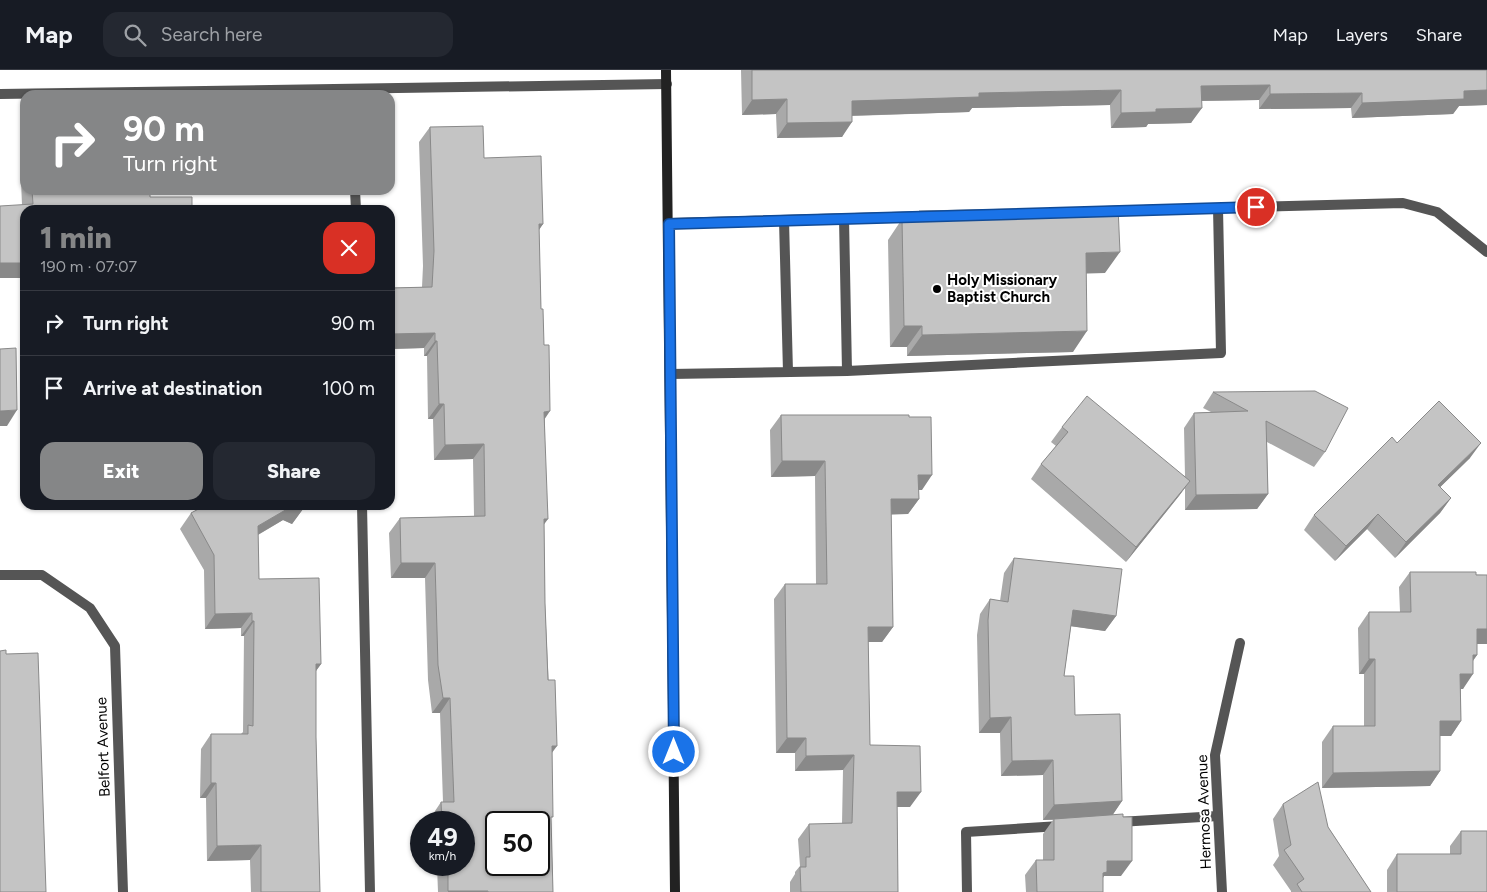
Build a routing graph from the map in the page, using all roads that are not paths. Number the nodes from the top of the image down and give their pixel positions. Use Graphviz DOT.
graph roads {
  1 [pos="666,70"];
  2 [pos="667,84"];
  3 [pos="395,91"];
  4 [pos="0,94"];
  5 [pos="20,94"];
  6 [pos="1218,208"];
  7 [pos="1092,212"];
  8 [pos="937,216"];
  9 [pos="844,218"];
  10 [pos="784,220"];
  11 [pos="669,224"];
  12 [pos="1487,252"];
  13 [pos="846,371"];
  14 [pos="788,372"];
  15 [pos="670,374"];
  16 [pos="362,510"];
  17 [pos="0,575"];
  18 [pos="1240,643"];
  19 [pos="1218,816"];
  20 [pos="1112,822"];
  21 [pos="1073,825"];
  22 [pos="122,892"];
  23 [pos="370,892"];
  24 [pos="675,892"];
  25 [pos="968,892"];
  26 [pos="1222,892"];
  1 -- 2 [label="main road"];
  2 -- 3 [label="street"];
  2 -- 11 [label="main road"];
  4 -- 5 [label="street"];
  6 -- 7 [label="street"];
  6 -- 12 [label="street"];
  6 -- 13 [label="street"];
  8 -- 9 [label="street"];
  9 -- 10 [label="street"];
  9 -- 13 [label="street"];
  10 -- 11 [label="street"];
  10 -- 14 [label="street"];
  11 -- 15 [label="main road"];
  13 -- 14 [label="street"];
  14 -- 15 [label="street"];
  15 -- 24 [label="main road"];
  16 -- 23 [label="street"];
  17 -- 22 [label="street, Belfort Avenue"];
  18 -- 19 [label="street, Hermosa Avenue"];
  19 -- 20 [label="street"];
  19 -- 26 [label="street, Hermosa Avenue"];
  21 -- 25 [label="street"];
}
